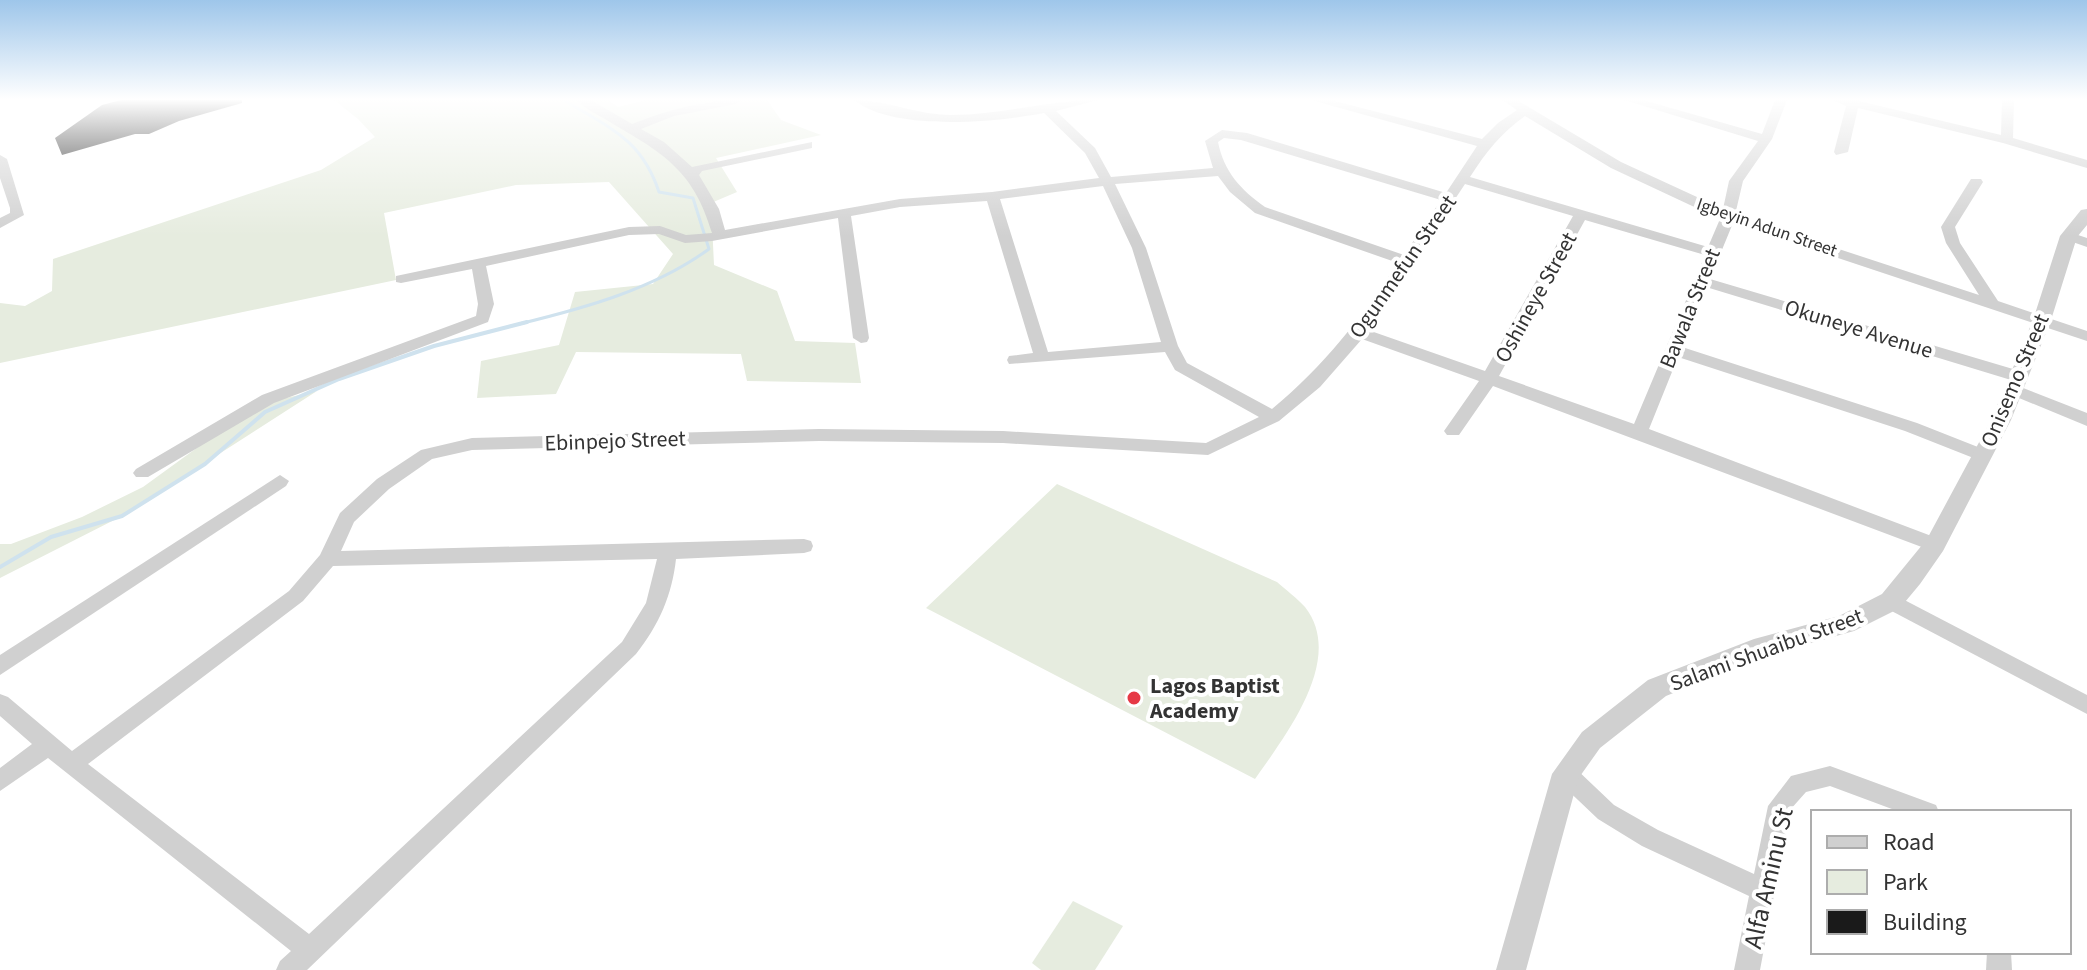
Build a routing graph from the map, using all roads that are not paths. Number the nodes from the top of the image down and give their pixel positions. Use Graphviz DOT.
graph roads {
  1 [pos="659,145"];
  2 [pos="806,145"];
  3 [pos="1084,145"];
  4 [pos="1212,145"];
  5 [pos="1270,145"];
  6 [pos="1484,145"];
  7 [pos="1585,145"];
  8 [pos="1762,145"];
  9 [pos="1843,145"];
  10 [pos="2025,145"];
  11 [pos="1841,152"];
  12 [pos="0,159"];
  13 [pos="2087,164"];
  14 [pos="1219,172"];
  15 [pos="692,174"];
  16 [pos="1462,179"];
  17 [pos="1976,182"];
  18 [pos="1108,183"];
  19 [pos="992,196"];
  20 [pos="1449,198"];
  21 [pos="844,214"];
  22 [pos="2087,214"];
  23 [pos="1581,215"];
  24 [pos="1728,217"];
  25 [pos="0,224"];
  26 [pos="716,236"];
  27 [pos="2069,236"];
  28 [pos="2087,243"];
  29 [pos="1711,252"];
  30 [pos="1405,260"];
  31 [pos="478,263"];
  32 [pos="401,279"];
  33 [pos="1701,281"];
  34 [pos="1992,304"];
  35 [pos="2042,320"];
  36 [pos="1359,332"];
  37 [pos="2087,336"];
  38 [pos="861,338"];
  39 [pos="1170,346"];
  40 [pos="1673,350"];
  41 [pos="1042,357"];
  42 [pos="1015,360"];
  43 [pos="1489,379"];
  44 [pos="2015,383"];
  45 [pos="1273,417"];
  46 [pos="2087,420"];
  47 [pos="1453,431"];
  48 [pos="1639,432"];
  49 [pos="1982,455"];
  50 [pos="142,473"];
  51 [pos="280,481"];
  52 [pos="1935,545"];
  53 [pos="804,546"];
  54 [pos="667,552"];
  55 [pos="328,559"];
  56 [pos="1891,601"];
  57 [pos="0,666"];
  58 [pos="0,703"];
  59 [pos="2087,705"];
  60 [pos="48,745"];
  61 [pos="71,764"];
  62 [pos="1566,774"];
  63 [pos="0,781"];
  64 [pos="1923,810"];
  65 [pos="1762,890"];
  66 [pos="310,950"];
  67 [pos="289,970"];
  68 [pos="1511,970"];
  69 [pos="1747,970"];
  1 -- 15 [label="street"];
  2 -- 15 [label="street"];
  3 -- 18 [label="street"];
  4 -- 14 [label="street"];
  5 -- 20 [label="street"];
  6 -- 16 [label="street, Ogunmefun Street"];
  7 -- 24 [label="street, Igbeyin Adun Street"];
  8 -- 24 [label="street, Bawala Street"];
  9 -- 11 [label="street"];
  10 -- 13 [label="street"];
  12 -- 25 [label="street"];
  14 -- 18 [label="street"];
  14 -- 30 [label="street"];
  15 -- 26 [label="street"];
  16 -- 20 [label="street, Ogunmefun Street"];
  16 -- 23 [label="street"];
  17 -- 34 [label="street"];
  18 -- 19 [label="street"];
  18 -- 39 [label="street"];
  19 -- 21 [label="street"];
  19 -- 41 [label="street"];
  20 -- 30 [label="street, Ogunmefun Street"];
  21 -- 26 [label="street"];
  21 -- 38 [label="street"];
  22 -- 27 [label="street, Onisemo Street"];
  23 -- 29 [label="street"];
  23 -- 43 [label="street, Oshineye Street"];
  24 -- 29 [label="street, Bawala Street"];
  24 -- 34 [label="street, Igbeyin Adun Street"];
  26 -- 31 [label="street"];
  27 -- 28 [label="street"];
  27 -- 35 [label="street, Onisemo Street"];
  29 -- 33 [label="street, Bawala Street"];
  30 -- 36 [label="street, Ogunmefun Street"];
  31 -- 32 [label="street"];
  31 -- 50 [label="street"];
  33 -- 40 [label="street, Bawala Street"];
  33 -- 44 [label="street, Okuneye Avenue"];
  34 -- 35 [label="street, Igbeyin Adun Street"];
  35 -- 37 [label="street, Igbeyin Adun Street"];
  35 -- 44 [label="street, Onisemo Street"];
  36 -- 43 [label="street"];
  36 -- 45 [label="street, Ogunmefun Street"];
  39 -- 41 [label="street"];
  39 -- 45 [label="street"];
  40 -- 48 [label="street, Bawala Street"];
  40 -- 49 [label="street"];
  41 -- 42 [label="street"];
  43 -- 47 [label="street, Oshineye Street"];
  43 -- 48 [label="street"];
  44 -- 46 [label="street, Okuneye Avenue"];
  44 -- 49 [label="street, Onisemo Street"];
  45 -- 55 [label="street, Ebinpejo Street"];
  48 -- 52 [label="street"];
  49 -- 52 [label="street, Onisemo Street"];
  51 -- 57 [label="street"];
  52 -- 56 [label="street, Salami Shuaibu Street"];
  53 -- 54 [label="street"];
  54 -- 55 [label="street"];
  54 -- 66 [label="street"];
  55 -- 61 [label="street, Ebinpejo Street"];
  56 -- 59 [label="street"];
  56 -- 62 [label="street, Salami Shuaibu Street"];
  58 -- 60 [label="street"];
  60 -- 61 [label="street"];
  60 -- 63 [label="street"];
  61 -- 66 [label="street"];
  62 -- 65 [label="street"];
  62 -- 68 [label="street, Salami Shuaibu Street"];
  64 -- 65 [label="street, Alfa Aminu St"];
  65 -- 69 [label="street, Alfa Aminu St"];
  66 -- 67 [label="street"];
}
